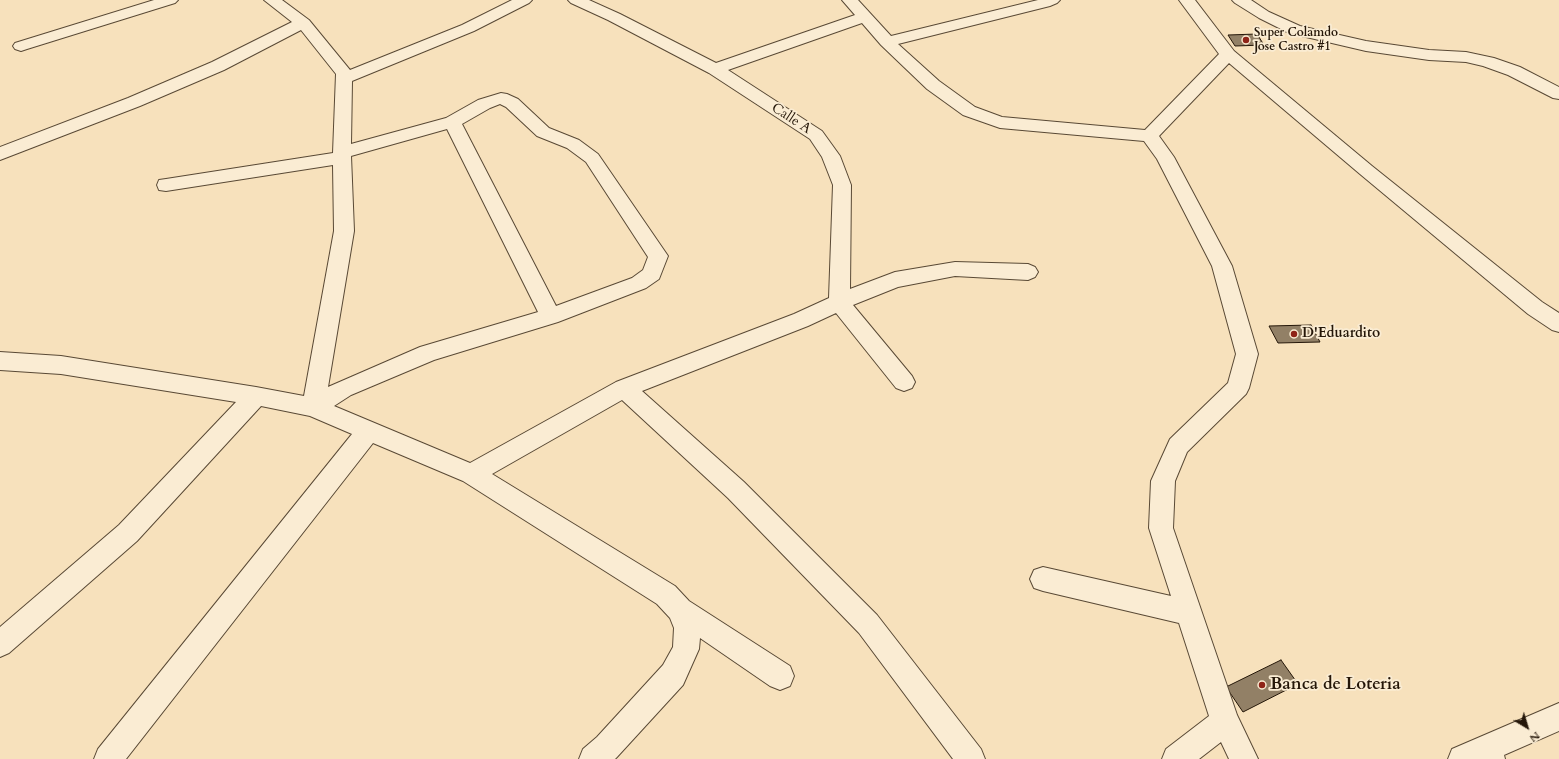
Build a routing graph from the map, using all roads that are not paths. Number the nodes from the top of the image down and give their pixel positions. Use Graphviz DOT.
graph roads {
  1 [pos="170,0"];
  2 [pos="272,0"];
  3 [pos="524,0"];
  4 [pos="576,0"];
  5 [pos="850,0"];
  6 [pos="1052,0"];
  7 [pos="1187,0"];
  8 [pos="1240,0"];
  9 [pos="865,17"];
  10 [pos="303,23"];
  11 [pos="887,42"];
  12 [pos="21,46"];
  13 [pos="1228,54"];
  14 [pos="715,69"];
  15 [pos="344,78"];
  16 [pos="1559,94"];
  17 [pos="452,122"];
  18 [pos="1149,136"];
  19 [pos="0,154"];
  20 [pos="342,156"];
  21 [pos="166,185"];
  22 [pos="1028,272"];
  23 [pos="839,302"];
  24 [pos="551,316"];
  25 [pos="1559,324"];
  26 [pos="0,361"];
  27 [pos="904,382"];
  28 [pos="624,388"];
  29 [pos="256,396"];
  30 [pos="313,407"];
  31 [pos="369,430"];
  32 [pos="471,474"];
  33 [pos="1043,579"];
  34 [pos="680,610"];
  35 [pos="1189,613"];
  36 [pos="0,644"];
  37 [pos="780,676"];
  38 [pos="1559,717"];
  39 [pos="1224,721"];
  40 [pos="1479,756"];
  41 [pos="108,759"];
  42 [pos="593,759"];
  43 [pos="971,759"];
  44 [pos="1176,759"];
  45 [pos="1244,759"];
  1 -- 12 [label="street"];
  2 -- 10 [label="street"];
  3 -- 15 [label="street"];
  4 -- 14 [label="street, Calle A"];
  5 -- 9 [label="street"];
  6 -- 11 [label="street"];
  7 -- 13 [label="street"];
  8 -- 16 [label="street"];
  9 -- 11 [label="street"];
  9 -- 14 [label="street"];
  10 -- 15 [label="street"];
  10 -- 19 [label="street"];
  11 -- 18 [label="street"];
  13 -- 18 [label="street"];
  13 -- 25 [label="street"];
  14 -- 23 [label="street, Calle A"];
  15 -- 20 [label="street"];
  17 -- 20 [label="street"];
  17 -- 24 [label="street"];
  17 -- 24 [label="street"];
  18 -- 35 [label="street"];
  20 -- 21 [label="street"];
  20 -- 30 [label="street"];
  22 -- 23 [label="street"];
  23 -- 27 [label="street"];
  23 -- 28 [label="street"];
  24 -- 30 [label="street"];
  26 -- 29 [label="street"];
  28 -- 32 [label="street"];
  28 -- 43 [label="street"];
  29 -- 30 [label="street"];
  29 -- 36 [label="street"];
  30 -- 31 [label="street"];
  31 -- 32 [label="street"];
  31 -- 41 [label="street"];
  32 -- 34 [label="street"];
  33 -- 35 [label="street"];
  34 -- 37 [label="street"];
  34 -- 42 [label="street"];
  35 -- 39 [label="street"];
  38 -- 40 [label="street"];
  39 -- 44 [label="street"];
  39 -- 45 [label="street"];
}
